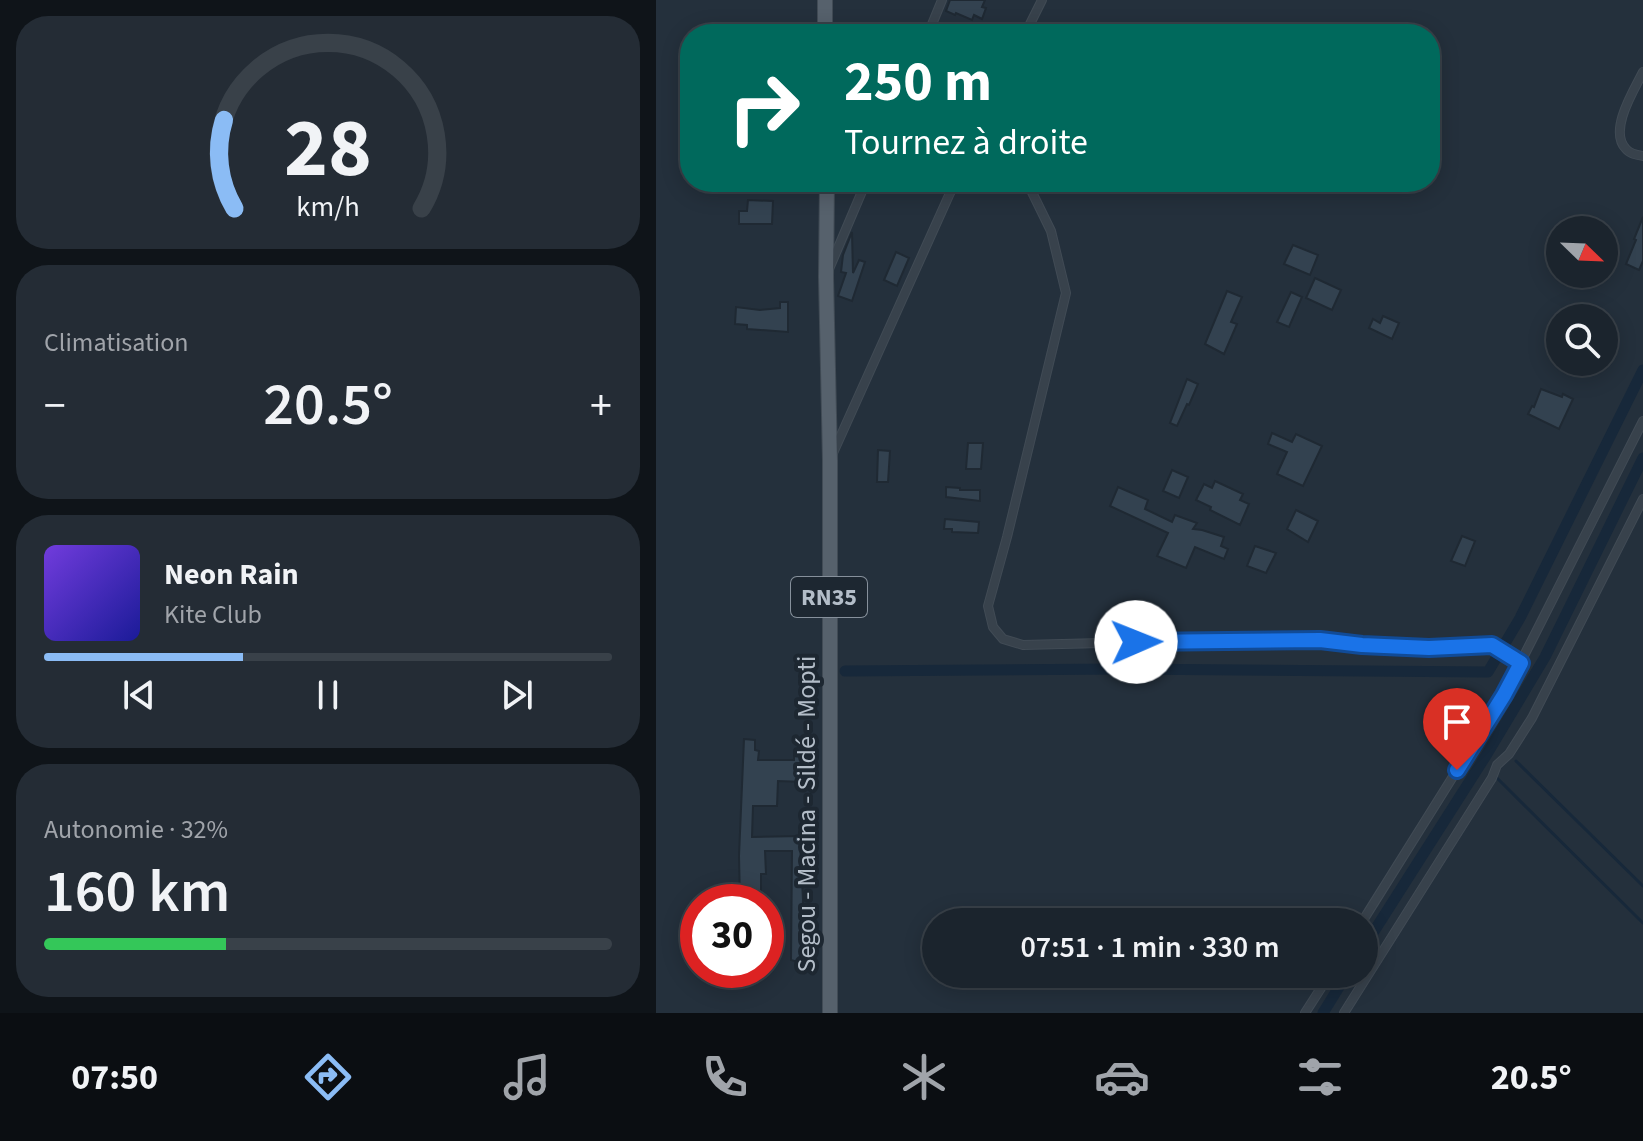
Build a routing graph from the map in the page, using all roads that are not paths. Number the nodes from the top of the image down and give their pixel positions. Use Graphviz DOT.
graph roads {
  1 [pos="825,0"];
  2 [pos="942,0"];
  3 [pos="1042,0"];
  4 [pos="825,24"];
  5 [pos="932,24"];
  6 [pos="1030,24"];
  7 [pos="1643,72"];
  8 [pos="1643,156"];
  9 [pos="827,192"];
  10 [pos="862,192"];
  11 [pos="951,192"];
  12 [pos="1032,192"];
  13 [pos="826,277"];
  14 [pos="1643,421"];
  15 [pos="830,461"];
  16 [pos="1643,499"];
  17 [pos="1521,663"];
  18 [pos="1371,908"];
  19 [pos="1321,988"];
  20 [pos="830,1013"];
  21 [pos="1305,1013"];
  22 [pos="1344,1013"];
  1 -- 4 [label="main road"];
  2 -- 5 [label="street"];
  3 -- 6 [label="street"];
  7 -- 8 [label="street"];
  9 -- 13 [label="main road, Segou - Macina - Sildé - Mopti / RN35"];
  10 -- 13 [label="street"];
  11 -- 15 [label="street"];
  12 -- 17 [label="street"];
  13 -- 15 [label="main road, Segou - Macina - Sildé - Mopti / RN35"];
  14 -- 17 [label="street"];
  15 -- 20 [label="main road, Segou - Macina - Sildé - Mopti / RN35"];
  16 -- 22 [label="street"];
  17 -- 18 [label="street"];
  19 -- 21 [label="street"];
}
